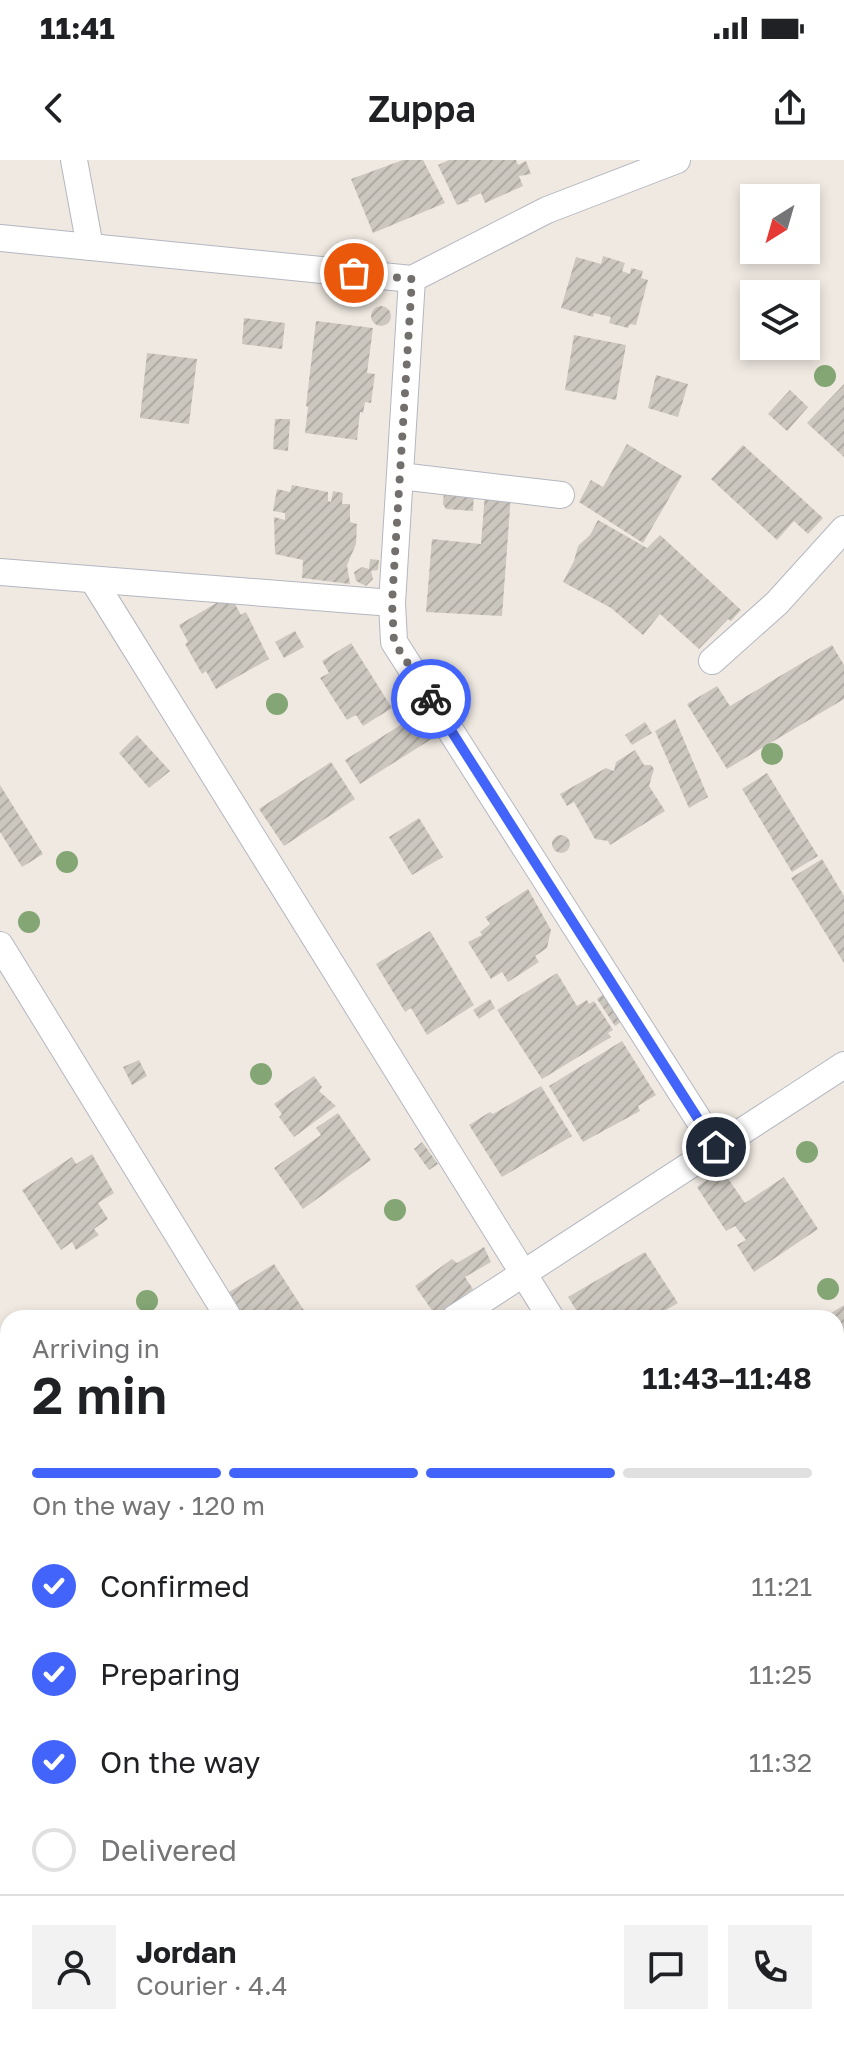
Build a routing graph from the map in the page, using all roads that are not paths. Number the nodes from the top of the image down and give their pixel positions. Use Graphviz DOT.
graph roads {
  1 [pos="74,160"];
  2 [pos="677,160"];
  3 [pos="0,238"];
  4 [pos="90,247"];
  5 [pos="412,279"];
  6 [pos="400,476"];
  7 [pos="561,495"];
  8 [pos="844,529"];
  9 [pos="0,572"];
  10 [pos="93,580"];
  11 [pos="392,603"];
  12 [pos="712,661"];
  13 [pos="0,945"];
  14 [pos="844,1065"];
  15 [pos="716,1147"];
  16 [pos="523,1274"];
  17 [pos="224,1310"];
  18 [pos="467,1310"];
  19 [pos="546,1310"];
  1 -- 4 [label="street"];
  2 -- 5 [label="street"];
  3 -- 4 [label="street"];
  4 -- 5 [label="street"];
  5 -- 6 [label="street"];
  6 -- 7 [label="street"];
  6 -- 11 [label="street"];
  8 -- 12 [label="street"];
  9 -- 10 [label="street"];
  10 -- 11 [label="street"];
  10 -- 16 [label="street"];
  11 -- 15 [label="street"];
  13 -- 17 [label="street"];
  14 -- 15 [label="street"];
  15 -- 16 [label="street"];
  16 -- 18 [label="street"];
  16 -- 19 [label="street"];
}
